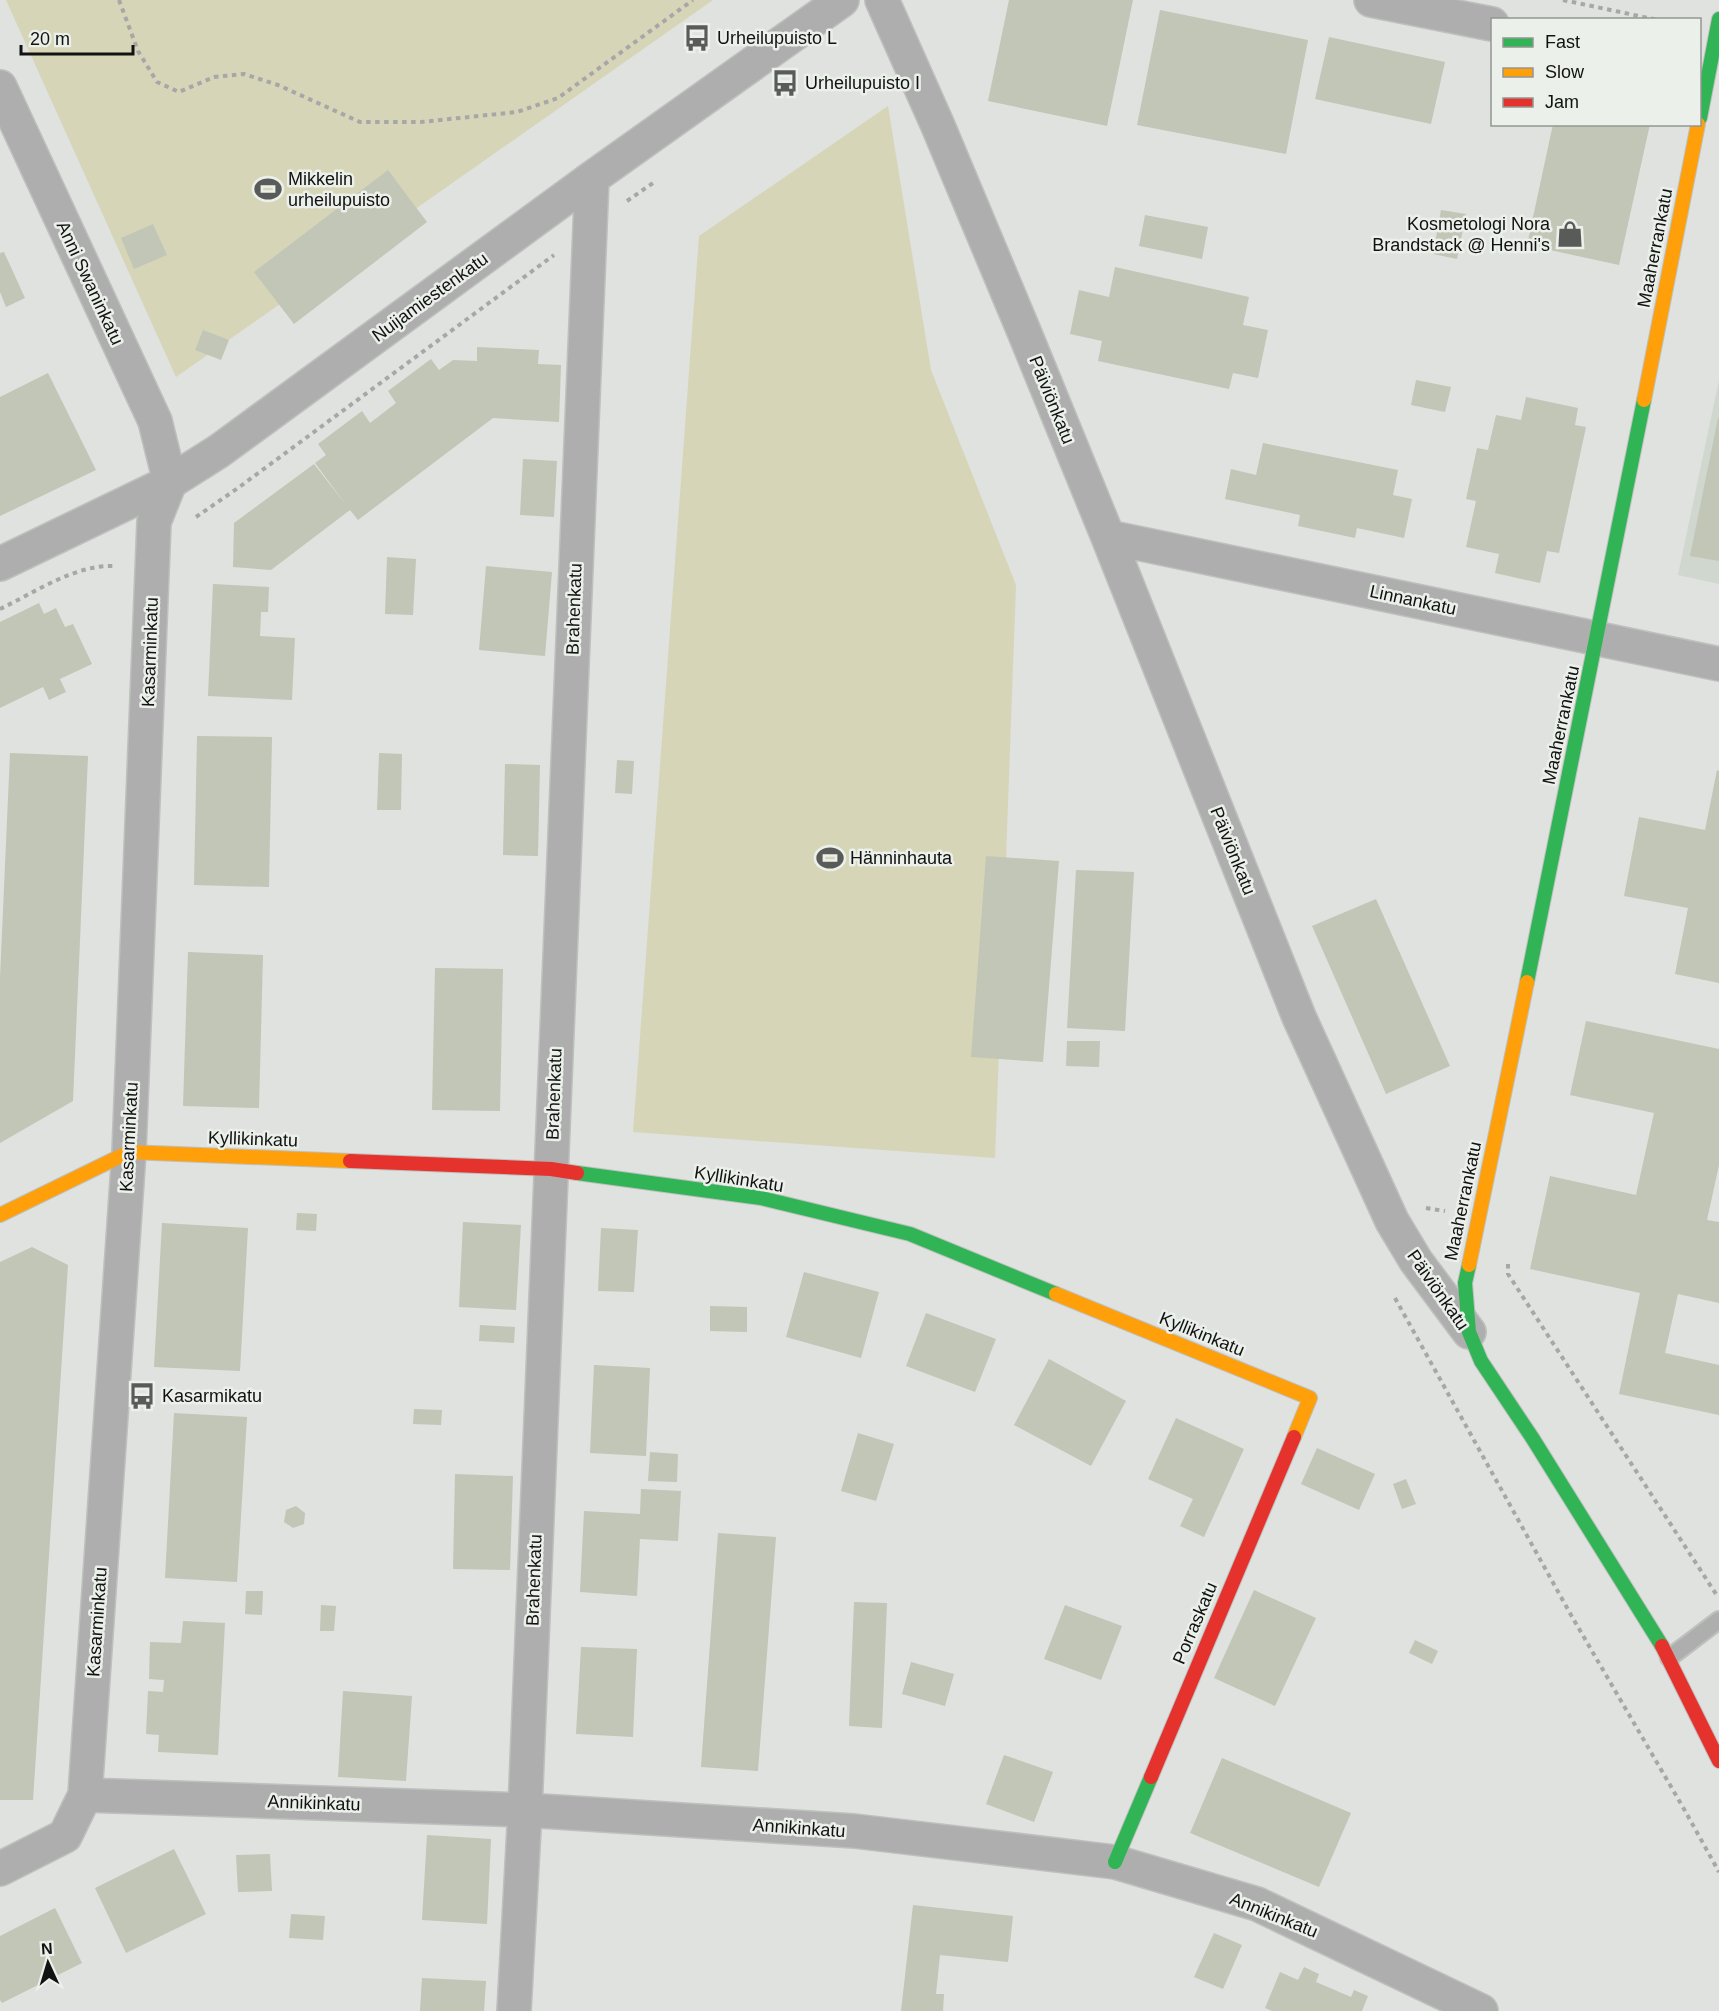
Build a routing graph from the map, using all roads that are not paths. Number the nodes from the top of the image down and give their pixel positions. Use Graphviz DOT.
graph roads {
  1 [pos="842,0"];
  2 [pos="882,0"];
  3 [pos="1371,0"];
  4 [pos="1719,19"];
  5 [pos="1491,24"];
  6 [pos="1709,65"];
  7 [pos="0,87"];
  8 [pos="1701,112"];
  9 [pos="1698,126"];
  10 [pos="592,178"];
  11 [pos="170,482"];
  12 [pos="1108,537"];
  13 [pos="0,564"];
  14 [pos="1597,639"];
  15 [pos="1719,664"];
  16 [pos="129,1152"];
  17 [pos="551,1169"];
  18 [pos="0,1215"];
  19 [pos="1469,1332"];
  20 [pos="1310,1398"];
  21 [pos="1719,1620"];
  22 [pos="1669,1658"];
  23 [pos="1705,1701"];
  24 [pos="1719,1761"];
  25 [pos="85,1795"];
  26 [pos="525,1810"];
  27 [pos="1115,1862"];
  28 [pos="0,1869"];
  29 [pos="514,2011"];
  30 [pos="1481,2011"];
  1 -- 10 [label="street, Nuijamiestenkatu"];
  2 -- 12 [label="street, Päiviönkatu"];
  3 -- 5 [label="street"];
  4 -- 6 [label="main road"];
  6 -- 8 [label="main road"];
  7 -- 11 [label="street, Anni Swaninkatu"];
  9 -- 14 [label="main road, Maaherrankatu"];
  10 -- 11 [label="street, Nuijamiestenkatu"];
  10 -- 17 [label="street, Brahenkatu"];
  11 -- 13 [label="street, Nuijamiestenkatu"];
  11 -- 16 [label="street, Kasarminkatu"];
  12 -- 14 [label="street, Linnankatu"];
  12 -- 19 [label="street, Päiviönkatu"];
  14 -- 15 [label="street, Linnankatu"];
  14 -- 19 [label="main road, Maaherrankatu"];
  16 -- 17 [label="main road, Kyllikinkatu"];
  16 -- 18 [label="main road"];
  16 -- 25 [label="street, Kasarminkatu"];
  17 -- 20 [label="main road, Kyllikinkatu"];
  17 -- 26 [label="street, Brahenkatu"];
  19 -- 22 [label="main road, Päiviönkatu"];
  20 -- 27 [label="main road, Porraskatu"];
  21 -- 22 [label="lane"];
  22 -- 23 [label="main road, Päiviönkatu"];
  22 -- 24 [label="main road, Päiviönkatu"];
  25 -- 26 [label="street, Annikinkatu"];
  25 -- 28 [label="street"];
  26 -- 27 [label="street, Annikinkatu"];
  26 -- 29 [label="street, Brahenkatu"];
  27 -- 30 [label="street, Annikinkatu"];
}
